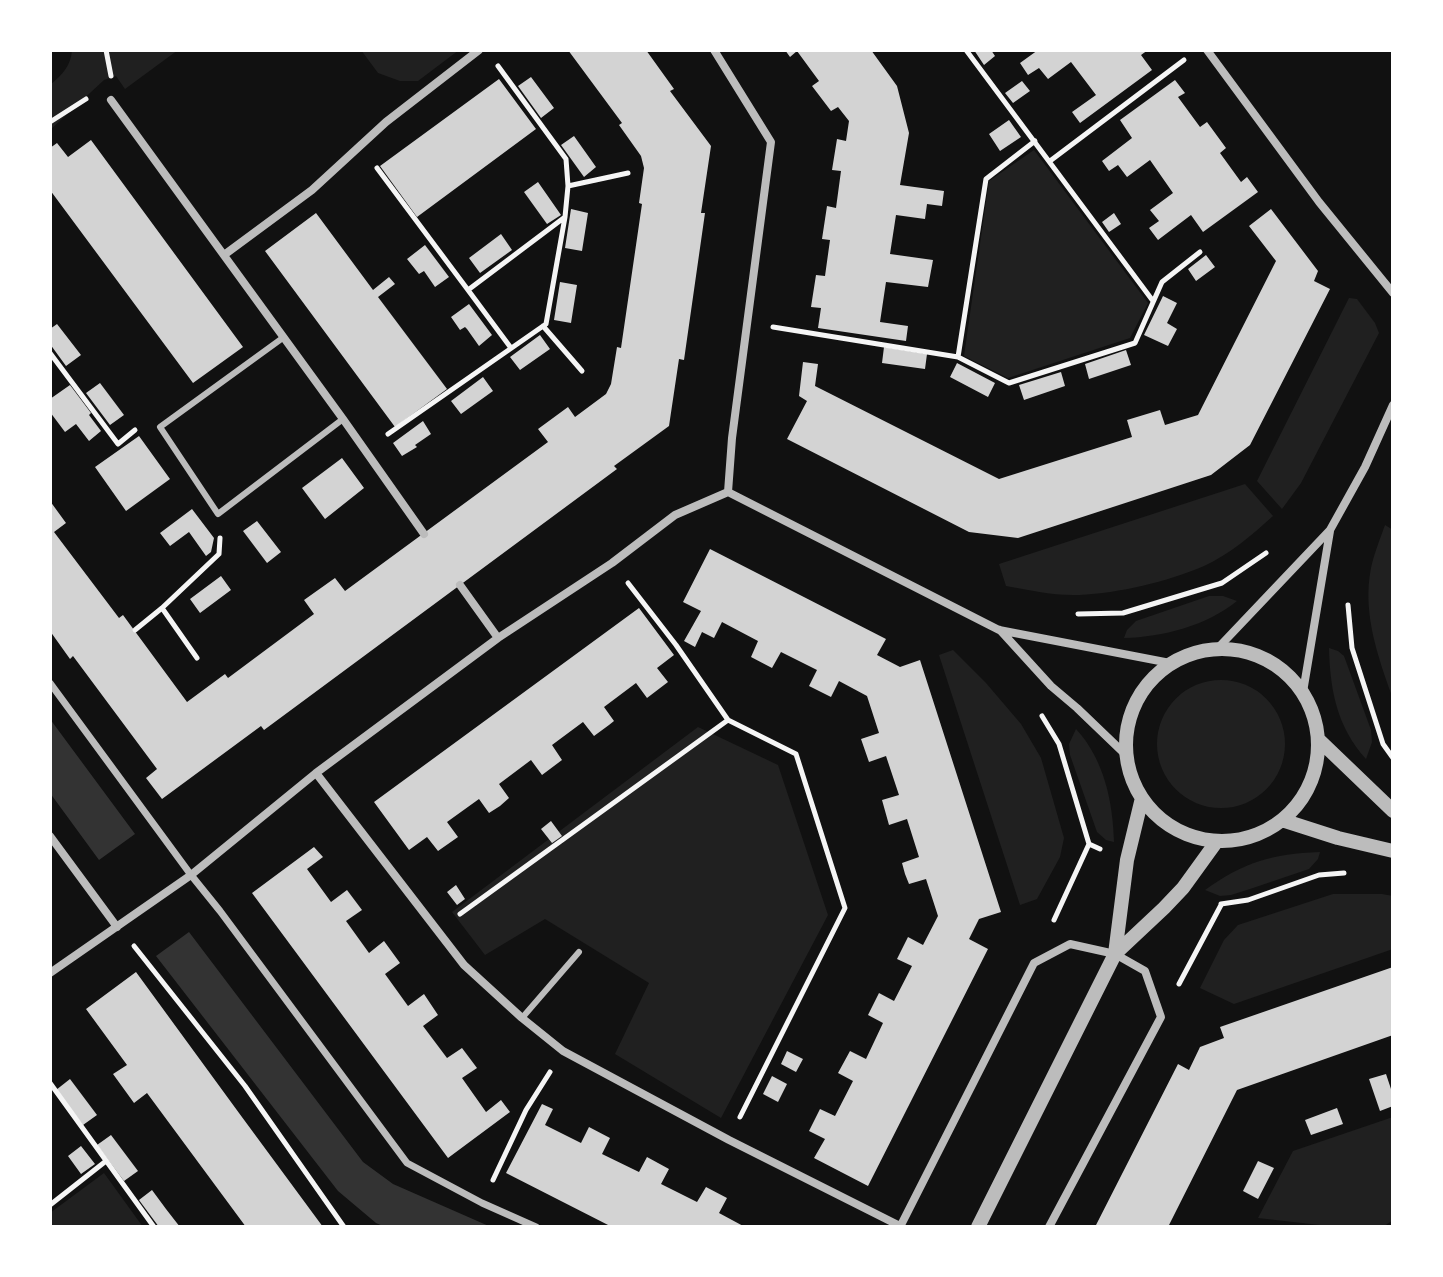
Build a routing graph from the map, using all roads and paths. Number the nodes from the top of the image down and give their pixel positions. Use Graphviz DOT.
graph roads {
  1 [pos="106,50"];
  2 [pos="479,50"];
  3 [pos="714,50"];
  4 [pos="966,50"];
  5 [pos="1207,50"];
  6 [pos="1185,59"];
  7 [pos="495,62"];
  8 [pos="104,88"];
  9 [pos="111,100"];
  10 [pos="1035,141"];
  11 [pos="359,145"];
  12 [pos="1050,161"];
  13 [pos="628,173"];
  14 [pos="568,186"];
  15 [pos="565,217"];
  16 [pos="1200,252"];
  17 [pos="224,255"];
  18 [pos="468,290"];
  19 [pos="1393,293"];
  20 [pos="1153,301"];
  21 [pos="748,323"];
  22 [pos="543,326"];
  23 [pos="284,337"];
  24 [pos="511,348"];
  25 [pos="50,353"];
  26 [pos="958,357"];
  27 [pos="582,371"];
  28 [pos="1393,405"];
  29 [pos="343,419"];
  30 [pos="160,427"];
  31 [pos="364,451"];
  32 [pos="728,492"];
  33 [pos="218,514"];
  34 [pos="1330,530"];
  35 [pos="424,534"];
  36 [pos="612,563"];
  37 [pos="1222,583"];
  38 [pos="460,585"];
  39 [pos="162,608"];
  40 [pos="1123,613"];
  41 [pos="135,630"];
  42 [pos="999,630"];
  43 [pos="498,638"];
  44 [pos="1352,648"];
  45 [pos="1217,649"];
  46 [pos="197,658"];
  47 [pos="1170,663"];
  48 [pos="50,683"];
  49 [pos="1303,692"];
  50 [pos="728,720"];
  51 [pos="1319,740"];
  52 [pos="1126,755"];
  53 [pos="1393,758"];
  54 [pos="316,773"];
  55 [pos="1142,798"];
  56 [pos="1393,811"];
  57 [pos="1282,820"];
  58 [pos="50,836"];
  59 [pos="1217,841"];
  60 [pos="1089,844"];
  61 [pos="1393,851"];
  62 [pos="191,875"];
  63 [pos="1319,875"];
  64 [pos="117,927"];
  65 [pos="438,931"];
  66 [pos="579,952"];
  67 [pos="1115,954"];
  68 [pos="1034,963"];
  69 [pos="50,973"];
  70 [pos="1161,1017"];
  71 [pos="522,1018"];
  72 [pos="563,1051"];
  73 [pos="50,1083"];
  74 [pos="729,1140"];
  75 [pos="106,1161"];
  76 [pos="482,1203"];
  77 [pos="50,1205"];
  78 [pos="154,1227"];
  79 [pos="344,1227"];
  80 [pos="536,1227"];
  81 [pos="900,1227"];
  82 [pos="978,1227"];
  83 [pos="1049,1227"];
  1 -- 8 [label="path"];
  2 -- 11 [label="street"];
  3 -- 21 [label="street"];
  4 -- 10 [label="path"];
  5 -- 19 [label="street"];
  6 -- 12 [label="path"];
  7 -- 14 [label="path"];
  9 -- 17 [label="street"];
  10 -- 12 [label="path"];
  10 -- 26 [label="path"];
  11 -- 17 [label="street"];
  11 -- 18 [label="path"];
  12 -- 20 [label="path"];
  13 -- 14 [label="path"];
  14 -- 15 [label="path"];
  15 -- 18 [label="path"];
  15 -- 22 [label="path"];
  16 -- 20 [label="path"];
  17 -- 23 [label="street"];
  18 -- 24 [label="path"];
  20 -- 26 [label="path"];
  21 -- 26 [label="path"];
  21 -- 32 [label="street"];
  22 -- 24 [label="path"];
  22 -- 27 [label="path"];
  23 -- 29 [label="street"];
  23 -- 30 [label="lane"];
  24 -- 31 [label="path"];
  25 -- 30 [label="path"];
  28 -- 34 [label="street"];
  29 -- 31 [label="street"];
  29 -- 33 [label="lane"];
  30 -- 33 [label="lane"];
  31 -- 35 [label="street"];
  32 -- 36 [label="street"];
  32 -- 42 [label="street"];
  33 -- 39 [label="path"];
  34 -- 45 [label="street"];
  34 -- 49 [label="street"];
  36 -- 43 [label="street"];
  36 -- 50 [label="path"];
  37 -- 40 [label="path"];
  38 -- 43 [label="street"];
  39 -- 41 [label="path"];
  39 -- 46 [label="path"];
  42 -- 47 [label="street"];
  42 -- 52 [label="street"];
  43 -- 54 [label="street"];
  44 -- 53 [label="path"];
  45 -- 47 [label="street"];
  45 -- 49 [label="street"];
  47 -- 52 [label="street"];
  48 -- 62 [label="street"];
  49 -- 51 [label="street"];
  50 -- 65 [label="path"];
  50 -- 74 [label="path"];
  51 -- 56 [label="street"];
  51 -- 57 [label="street"];
  52 -- 55 [label="street"];
  54 -- 62 [label="street"];
  54 -- 65 [label="street"];
  55 -- 59 [label="street"];
  55 -- 67 [label="street"];
  57 -- 59 [label="street"];
  57 -- 61 [label="street"];
  58 -- 64 [label="street"];
  59 -- 67 [label="street"];
  60 -- 68 [label="path"];
  62 -- 64 [label="street"];
  62 -- 76 [label="street"];
  63 -- 70 [label="path"];
  64 -- 69 [label="street"];
  64 -- 79 [label="path"];
  65 -- 71 [label="street"];
  66 -- 71 [label="lane"];
  67 -- 68 [label="street"];
  67 -- 70 [label="street"];
  67 -- 82 [label="street"];
  68 -- 81 [label="street"];
  70 -- 83 [label="street"];
  71 -- 72 [label="street"];
  72 -- 74 [label="street"];
  72 -- 76 [label="path"];
  73 -- 75 [label="path"];
  74 -- 81 [label="street"];
  75 -- 77 [label="path"];
  75 -- 78 [label="path"];
  76 -- 80 [label="street"];
}
